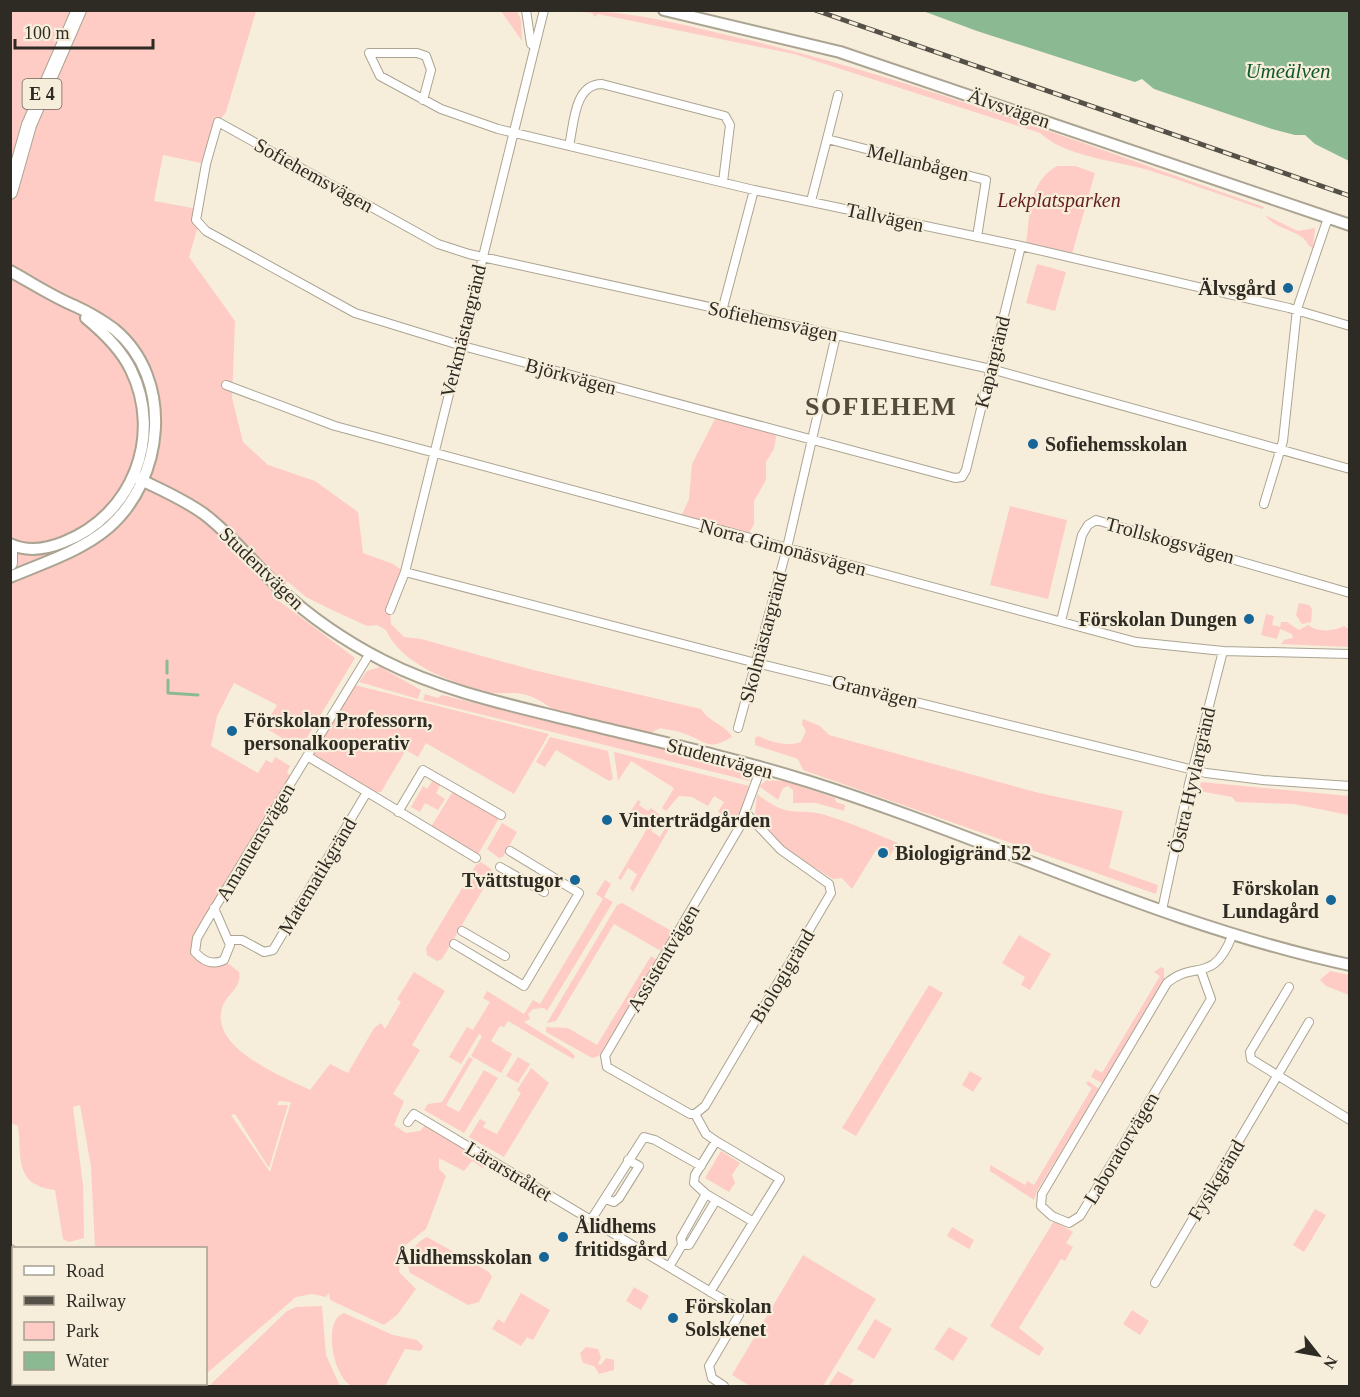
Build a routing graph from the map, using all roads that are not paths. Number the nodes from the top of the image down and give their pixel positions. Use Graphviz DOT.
graph roads {
  1 [pos="70,10"];
  2 [pos="80,10"];
  3 [pos="526,10"];
  4 [pos="544,10"];
  5 [pos="664,10"];
  6 [pos="532,50"];
  7 [pos="838,94"];
  8 [pos="423,100"];
  9 [pos="512,133"];
  10 [pos="827,139"];
  11 [pos="569,146"];
  12 [pos="10,160"];
  13 [pos="723,182"];
  14 [pos="754,190"];
  15 [pos="10,192"];
  16 [pos="811,201"];
  17 [pos="1328,218"];
  18 [pos="1350,225"];
  19 [pos="198,226"];
  20 [pos="977,237"];
  21 [pos="1021,246"];
  22 [pos="481,258"];
  23 [pos="10,271"];
  24 [pos="1297,309"];
  25 [pos="722,310"];
  26 [pos="1350,326"];
  27 [pos="836,335"];
  28 [pos="459,345"];
  29 [pos="991,369"];
  30 [pos="226,385"];
  31 [pos="812,442"];
  32 [pos="1281,449"];
  33 [pos="433,454"];
  34 [pos="1350,469"];
  35 [pos="962,477"];
  36 [pos="139,479"];
  37 [pos="1264,504"];
  38 [pos="10,544"];
  39 [pos="10,548"];
  40 [pos="787,548"];
  41 [pos="10,563"];
  42 [pos="405,572"];
  43 [pos="10,577"];
  44 [pos="1350,593"];
  45 [pos="390,610"];
  46 [pos="1061,621"];
  47 [pos="1224,651"];
  48 [pos="370,653"];
  49 [pos="1350,654"];
  50 [pos="756,663"];
  51 [pos="738,728"];
  52 [pos="307,756"];
  53 [pos="761,768"];
  54 [pos="1192,769"];
  55 [pos="1350,786"];
  56 [pos="367,792"];
  57 [pos="398,812"];
  58 [pos="746,813"];
  59 [pos="501,815"];
  60 [pos="510,851"];
  61 [pos="476,858"];
  62 [pos="500,867"];
  63 [pos="544,892"];
  64 [pos="214,908"];
  65 [pos="1162,910"];
  66 [pos="462,931"];
  67 [pos="1232,936"];
  68 [pos="229,940"];
  69 [pos="454,944"];
  70 [pos="505,956"];
  71 [pos="1350,965"];
  72 [pos="1201,971"];
  73 [pos="1289,987"];
  74 [pos="1309,1022"];
  75 [pos="1277,1076"];
  76 [pos="695,1114"];
  77 [pos="1350,1120"];
  78 [pos="408,1122"];
  79 [pos="716,1141"];
  80 [pos="700,1166"];
  81 [pos="706,1194"];
  82 [pos="716,1200"];
  83 [pos="591,1220"];
  84 [pos="752,1221"];
  85 [pos="682,1245"];
  86 [pos="669,1267"];
  87 [pos="1155,1282"];
  88 [pos="710,1292"];
  89 [pos="724,1386"];
  1 -- 12 [label="highway, E 4"];
  2 -- 15 [label="highway, E 4"];
  3 -- 6 [label="street, Verkmästargränd"];
  4 -- 6 [label="street, Verkmästargränd"];
  5 -- 17 [label="street, Älvsvägen"];
  6 -- 9 [label="street, Verkmästargränd"];
  7 -- 10 [label="street"];
  8 -- 8 [label="street, Tallvägen"];
  8 -- 9 [label="street, Tallvägen"];
  9 -- 11 [label="street, Tallvägen"];
  9 -- 22 [label="street, Verkmästargränd"];
  10 -- 16 [label="street"];
  10 -- 20 [label="street, Mellanbågen"];
  11 -- 13 [label="street, Tallvägen"];
  11 -- 13 [label="street"];
  13 -- 14 [label="street, Tallvägen"];
  14 -- 16 [label="street, Tallvägen"];
  14 -- 25 [label="street"];
  16 -- 20 [label="street, Tallvägen"];
  17 -- 18 [label="street, Älvsvägen"];
  17 -- 24 [label="street"];
  19 -- 22 [label="street, Sofiehemsvägen"];
  19 -- 28 [label="street, Björkvägen"];
  20 -- 21 [label="street, Tallvägen"];
  21 -- 24 [label="street, Tallvägen"];
  21 -- 29 [label="street, Kapargränd"];
  22 -- 25 [label="street, Sofiehemsvägen"];
  22 -- 28 [label="street, Verkmästargränd"];
  23 -- 36 [label="street"];
  24 -- 26 [label="street, Tallvägen"];
  24 -- 32 [label="street"];
  25 -- 27 [label="street, Sofiehemsvägen"];
  27 -- 29 [label="street, Sofiehemsvägen"];
  27 -- 31 [label="street, Skolmästargränd"];
  28 -- 31 [label="street, Björkvägen"];
  28 -- 33 [label="street, Verkmästargränd"];
  29 -- 32 [label="street, Sofiehemsvägen"];
  29 -- 35 [label="street, Kapargränd"];
  30 -- 33 [label="street, Norra Gimonäsvägen"];
  31 -- 35 [label="street, Björkvägen"];
  31 -- 40 [label="street, Skolmästargränd"];
  32 -- 34 [label="street, Sofiehemsvägen"];
  32 -- 37 [label="street"];
  33 -- 40 [label="street, Norra Gimonäsvägen"];
  33 -- 42 [label="street, Verkmästargränd"];
  36 -- 38 [label="street"];
  36 -- 43 [label="street"];
  36 -- 48 [label="street, Studentvägen"];
  39 -- 41 [label="highway"];
  40 -- 46 [label="street, Norra Gimonäsvägen"];
  40 -- 50 [label="street, Skolmästargränd"];
  42 -- 45 [label="street, Verkmästargränd"];
  42 -- 50 [label="street, Granvägen"];
  44 -- 46 [label="street, Trollskogsvägen"];
  46 -- 47 [label="street, Norra Gimonäsvägen"];
  47 -- 49 [label="street, Norra Gimonäsvägen"];
  47 -- 54 [label="street, Östra Hyvlargränd"];
  48 -- 52 [label="street, Amanuensvägen"];
  48 -- 53 [label="street, Studentvägen"];
  50 -- 51 [label="street, Skolmästargränd"];
  50 -- 54 [label="street, Granvägen"];
  52 -- 56 [label="street"];
  52 -- 64 [label="street, Amanuensvägen"];
  53 -- 58 [label="street, Assistentvägen"];
  53 -- 65 [label="street, Studentvägen"];
  54 -- 55 [label="street, Granvägen"];
  54 -- 65 [label="street, Östra Hyvlargränd"];
  56 -- 57 [label="street"];
  56 -- 68 [label="street, Matematikgränd"];
  57 -- 59 [label="street"];
  57 -- 61 [label="street"];
  58 -- 76 [label="street, Biologigränd"];
  58 -- 76 [label="street, Assistentvägen"];
  60 -- 69 [label="street"];
  62 -- 63 [label="street"];
  64 -- 68 [label="street, Amanuensvägen"];
  64 -- 68 [label="street, Amanuensvägen"];
  65 -- 67 [label="street, Studentvägen"];
  66 -- 70 [label="street"];
  67 -- 71 [label="street, Studentvägen"];
  67 -- 72 [label="street, Laboratorvägen"];
  72 -- 72 [label="street, Laboratorvägen"];
  73 -- 75 [label="street"];
  74 -- 75 [label="street, Fysikgränd"];
  75 -- 77 [label="street"];
  75 -- 87 [label="street, Fysikgränd"];
  76 -- 79 [label="street"];
  78 -- 83 [label="street, Lärarstråket"];
  79 -- 80 [label="street"];
  79 -- 84 [label="street"];
  80 -- 81 [label="street"];
  80 -- 83 [label="street"];
  81 -- 82 [label="street"];
  81 -- 85 [label="street"];
  82 -- 84 [label="street"];
  82 -- 85 [label="street"];
  83 -- 86 [label="street, Lärarstråket"];
  84 -- 88 [label="street"];
  85 -- 86 [label="street"];
  86 -- 88 [label="street, Lärarstråket"];
  88 -- 89 [label="street, Lärarstråket"];
}
